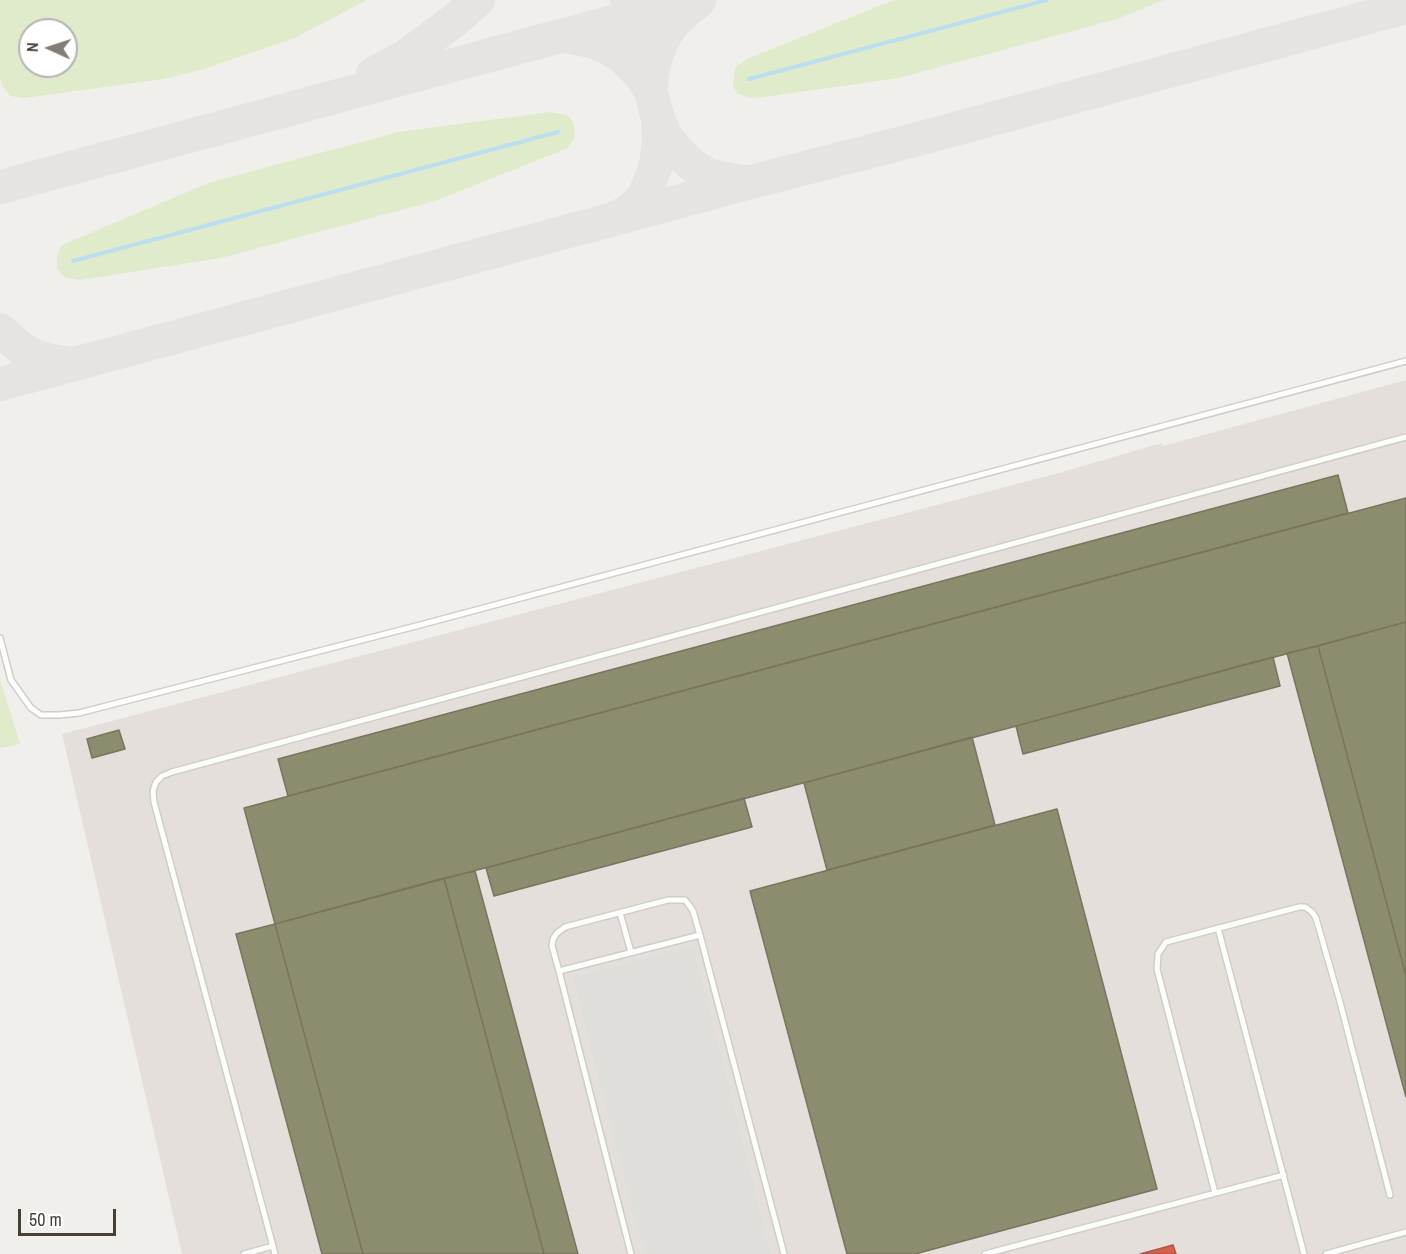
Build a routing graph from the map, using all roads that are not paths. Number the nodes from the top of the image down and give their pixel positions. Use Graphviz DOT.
graph roads {
  1 [pos="1406,361"];
  2 [pos="1406,437"];
  3 [pos="0,638"];
  4 [pos="620,913"];
  5 [pos="1218,928"];
  6 [pos="700,935"];
  7 [pos="631,952"];
  8 [pos="559,971"];
  9 [pos="1284,1175"];
  10 [pos="1215,1193"];
  11 [pos="1390,1195"];
  12 [pos="1406,1233"];
  13 [pos="273,1246"];
  14 [pos="244,1254"];
  15 [pos="275,1254"];
  16 [pos="631,1254"];
  17 [pos="784,1254"];
  18 [pos="985,1254"];
  19 [pos="1304,1254"];
  20 [pos="1326,1254"];
  1 -- 3 [label="lane"];
  2 -- 13 [label="lane"];
  4 -- 6 [label="lane"];
  4 -- 7 [label="lane"];
  4 -- 8 [label="lane"];
  5 -- 9 [label="lane"];
  5 -- 10 [label="lane"];
  5 -- 11 [label="lane"];
  6 -- 7 [label="lane"];
  6 -- 17 [label="lane"];
  7 -- 8 [label="lane"];
  8 -- 16 [label="lane"];
  9 -- 10 [label="lane"];
  9 -- 19 [label="lane"];
  10 -- 18 [label="lane"];
  12 -- 20 [label="lane"];
  13 -- 14 [label="lane"];
  13 -- 15 [label="lane"];
}
